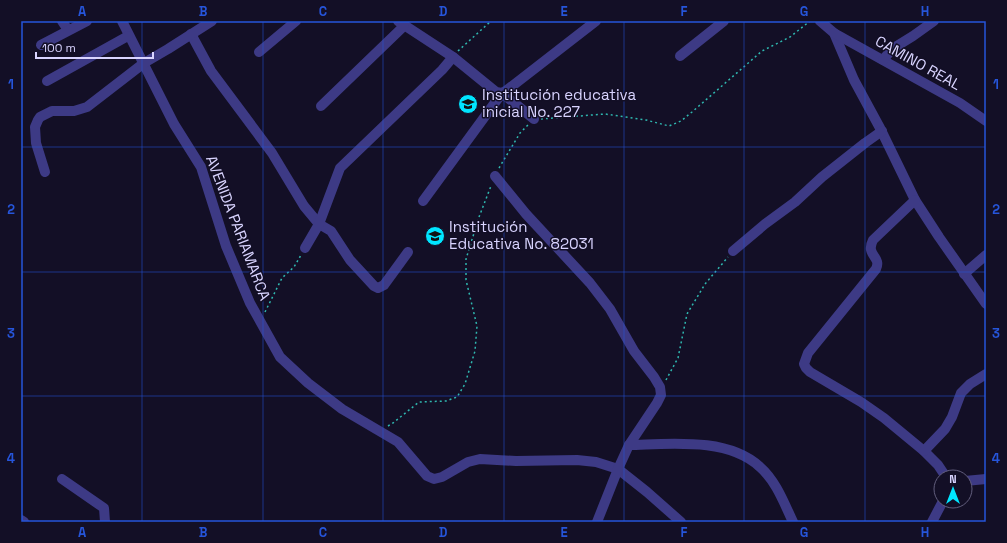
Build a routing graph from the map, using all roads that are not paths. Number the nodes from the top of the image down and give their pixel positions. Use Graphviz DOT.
graph roads {
  1 [pos="62,21"];
  2 [pos="87,21"];
  3 [pos="122,21"];
  4 [pos="212,21"];
  5 [pos="296,21"];
  6 [pos="596,21"];
  7 [pos="724,21"];
  8 [pos="934,21"];
  9 [pos="822,22"];
  10 [pos="401,23"];
  11 [pos="68,30"];
  12 [pos="834,32"];
  13 [pos="191,34"];
  14 [pos="128,36"];
  15 [pos="41,45"];
  16 [pos="259,52"];
  17 [pos="680,56"];
  18 [pos="453,57"];
  19 [pos="883,60"];
  20 [pos="144,63"];
  21 [pos="47,81"];
  22 [pos="502,93"];
  23 [pos="321,106"];
  24 [pos="534,119"];
  25 [pos="986,122"];
  26 [pos="882,131"];
  27 [pos="45,172"];
  28 [pos="495,176"];
  29 [pos="915,200"];
  30 [pos="423,201"];
  31 [pos="319,224"];
  32 [pos="305,248"];
  33 [pos="733,251"];
  34 [pos="408,252"];
  35 [pos="986,255"];
  36 [pos="964,274"];
  37 [pos="986,304"];
  38 [pos="986,374"];
  39 [pos="630,445"];
  40 [pos="924,451"];
  41 [pos="618,469"];
  42 [pos="941,469"];
  43 [pos="62,479"];
  44 [pos="986,479"];
  45 [pos="973,480"];
  46 [pos="939,509"];
  47 [pos="21,520"];
  48 [pos="24,522"];
  49 [pos="105,522"];
  50 [pos="597,522"];
  51 [pos="681,522"];
  52 [pos="793,522"];
  53 [pos="932,522"];
  1 -- 11 [label="street"];
  2 -- 11 [label="street"];
  3 -- 14 [label="street, AVENIDA PARIAMARCA"];
  4 -- 13 [label="street"];
  5 -- 16 [label="street"];
  6 -- 22 [label="street"];
  7 -- 17 [label="street"];
  8 -- 19 [label="street"];
  9 -- 12 [label="street, CAMINO REAL"];
  10 -- 18 [label="street"];
  10 -- 23 [label="street"];
  11 -- 15 [label="street"];
  12 -- 19 [label="street, CAMINO REAL"];
  12 -- 26 [label="street"];
  13 -- 20 [label="street"];
  13 -- 31 [label="street"];
  14 -- 20 [label="street, AVENIDA PARIAMARCA"];
  14 -- 21 [label="street"];
  18 -- 22 [label="street"];
  18 -- 31 [label="street"];
  19 -- 25 [label="street, CAMINO REAL"];
  20 -- 27 [label="street"];
  20 -- 41 [label="street, AVENIDA PARIAMARCA"];
  22 -- 24 [label="street"];
  22 -- 30 [label="street"];
  26 -- 29 [label="street"];
  26 -- 33 [label="street"];
  28 -- 39 [label="street"];
  29 -- 36 [label="street"];
  29 -- 40 [label="street"];
  31 -- 32 [label="street"];
  31 -- 34 [label="street"];
  35 -- 36 [label="street"];
  36 -- 37 [label="street"];
  38 -- 40 [label="street"];
  39 -- 41 [label="street"];
  39 -- 52 [label="street"];
  40 -- 42 [label="street"];
  41 -- 50 [label="street"];
  41 -- 51 [label="street"];
  43 -- 49 [label="street"];
  44 -- 45 [label="street"];
  46 -- 53 [label="street"];
  47 -- 48 [label="street"];
}
